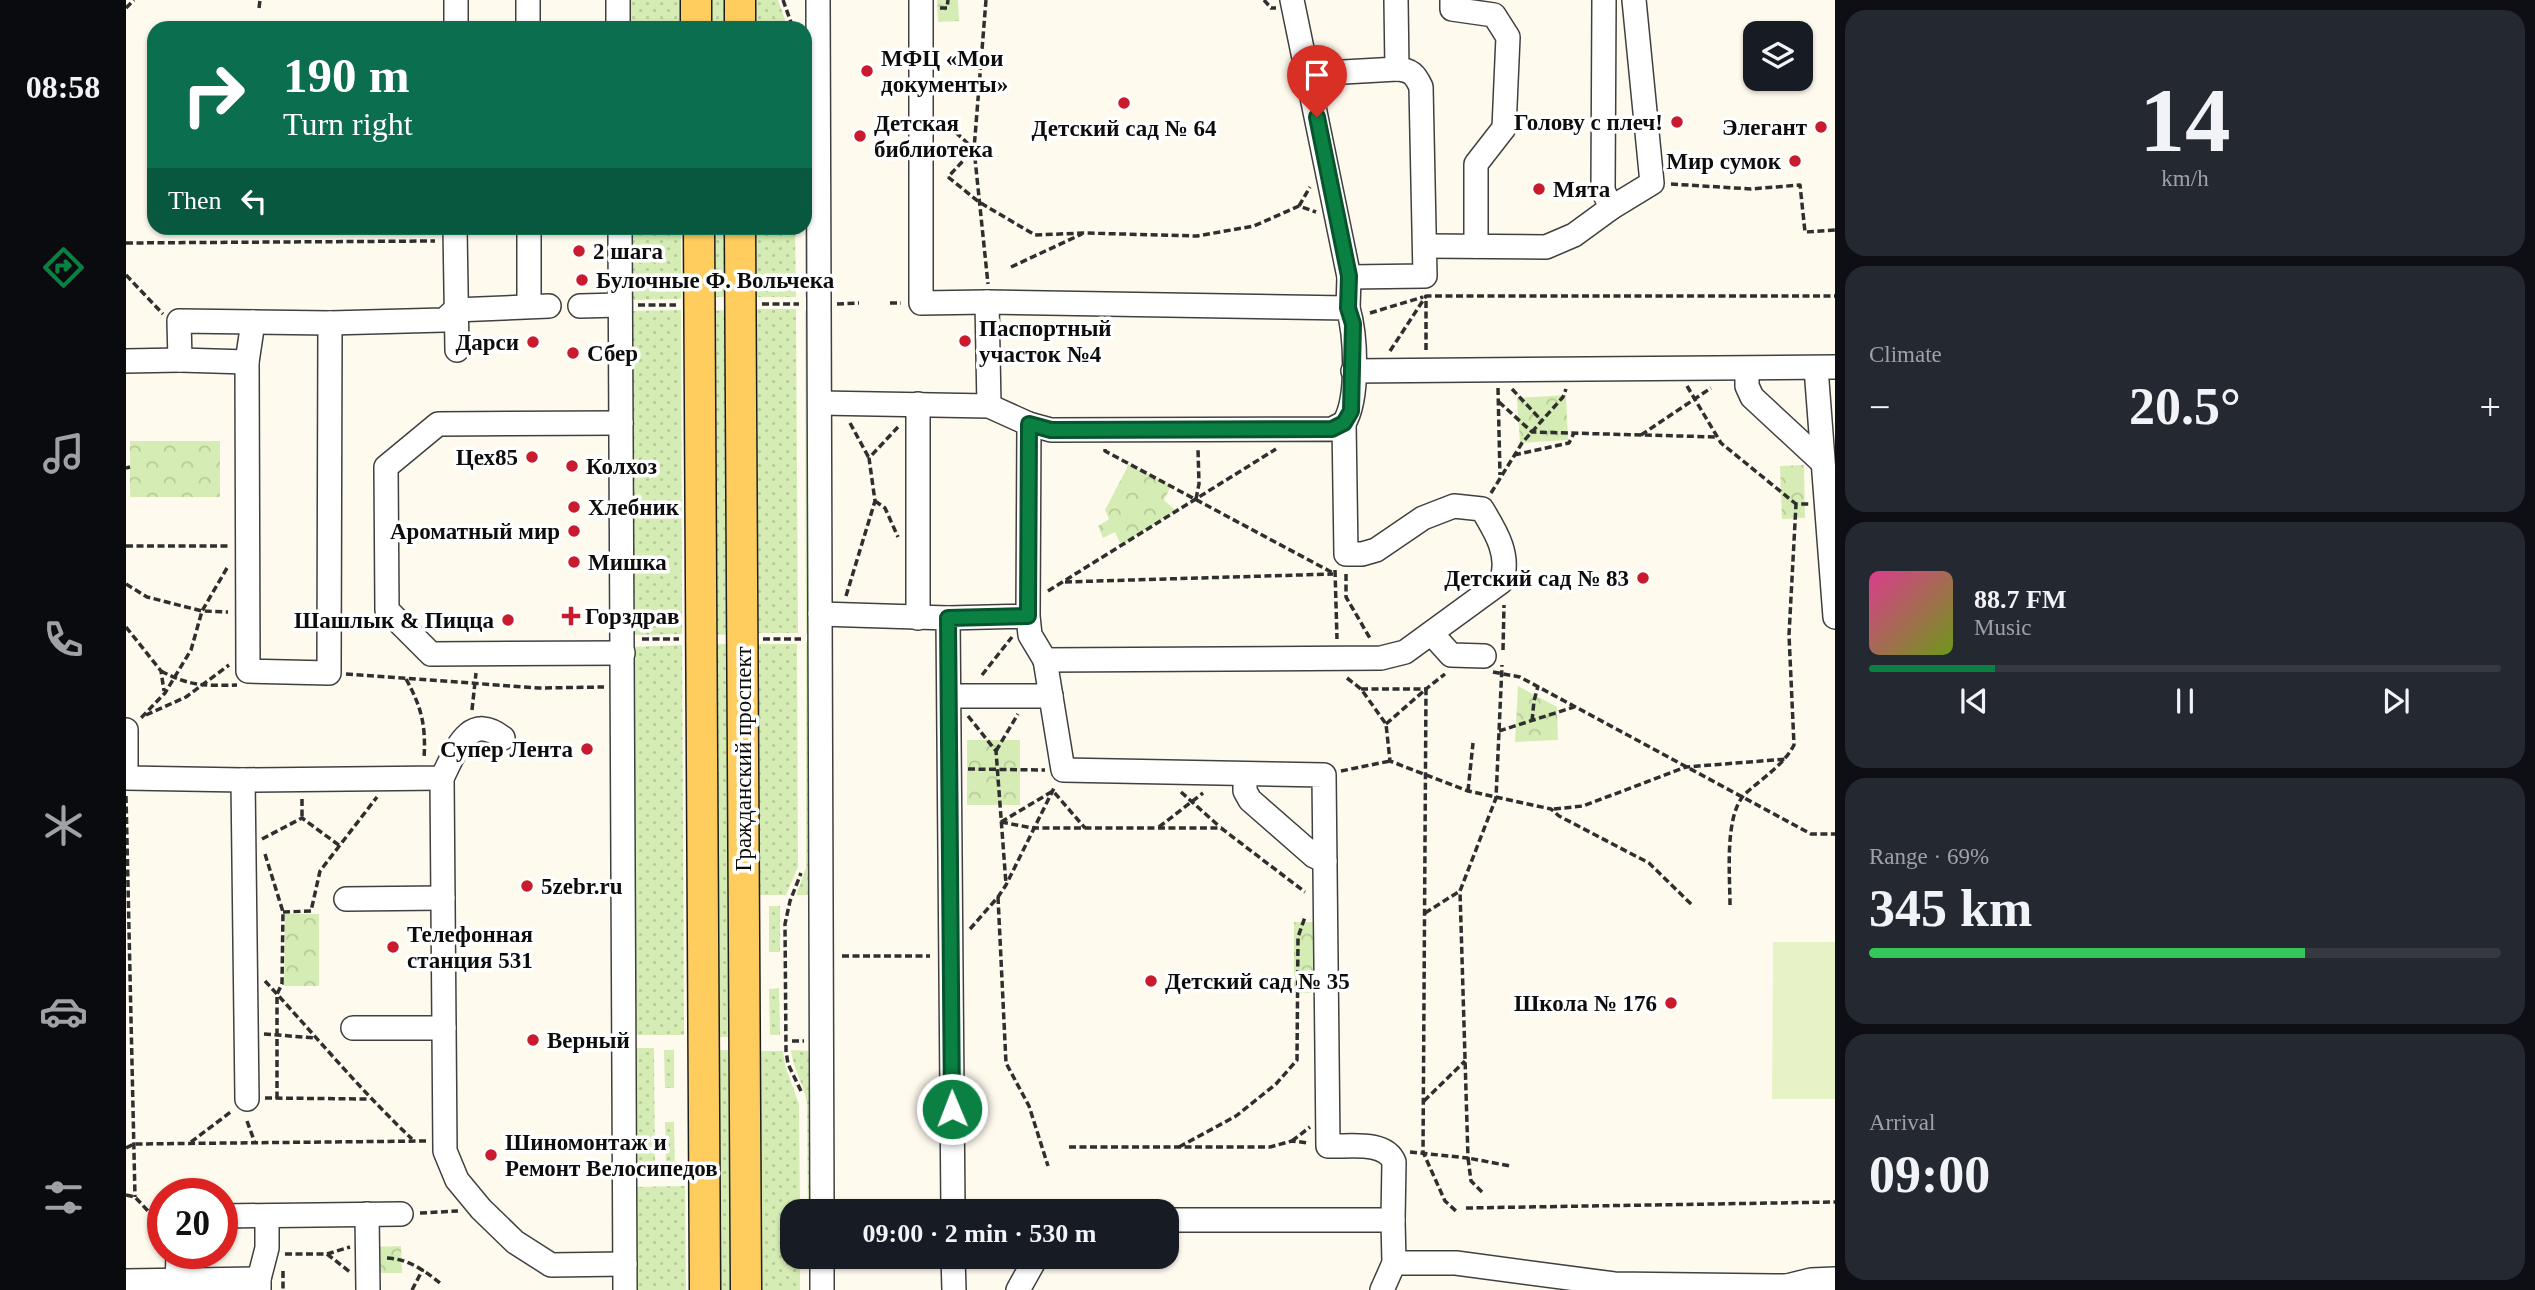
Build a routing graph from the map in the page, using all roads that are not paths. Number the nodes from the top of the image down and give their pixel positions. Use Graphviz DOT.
graph roads {
  1 [pos="456,0"];
  2 [pos="528,0"];
  3 [pos="618,0"];
  4 [pos="696,0"];
  5 [pos="740,0"];
  6 [pos="818,0"];
  7 [pos="921,0"];
  8 [pos="1293,0"];
  9 [pos="1396,0"];
  10 [pos="1604,0"];
  11 [pos="1634,0"];
  12 [pos="1452,10"];
  13 [pos="456,21"];
  14 [pos="528,21"];
  15 [pos="618,21"];
  16 [pos="696,21"];
  17 [pos="740,21"];
  18 [pos="1397,69"];
  19 [pos="1308,74"];
  20 [pos="1611,208"];
  21 [pos="455,235"];
  22 [pos="530,235"];
  23 [pos="620,235"];
  24 [pos="699,235"];
  25 [pos="740,235"];
  26 [pos="1425,246"];
  27 [pos="1476,246"];
  28 [pos="1349,276"];
  29 [pos="989,298"];
  30 [pos="624,305"];
  31 [pos="580,306"];
  32 [pos="455,310"];
  33 [pos="1349,313"];
  34 [pos="253,322"];
  35 [pos="330,323"];
  36 [pos="457,350"];
  37 [pos="180,360"];
  38 [pos="126,361"];
  39 [pos="247,362"];
  40 [pos="1825,368"];
  41 [pos="1743,370"];
  42 [pos="1353,371"];
  43 [pos="820,403"];
  44 [pos="918,404"];
  45 [pos="989,405"];
  46 [pos="621,423"];
  47 [pos="1344,423"];
  48 [pos="1029,424"];
  49 [pos="1821,461"];
  50 [pos="1028,610"];
  51 [pos="829,615"];
  52 [pos="1835,617"];
  53 [pos="918,618"];
  54 [pos="948,618"];
  55 [pos="1432,634"];
  56 [pos="627,646"];
  57 [pos="1045,660"];
  58 [pos="1486,664"];
  59 [pos="958,696"];
  60 [pos="1051,696"];
  61 [pos="132,726"];
  62 [pos="503,738"];
  63 [pos="126,765"];
  64 [pos="1235,775"];
  65 [pos="126,778"];
  66 [pos="433,778"];
  67 [pos="244,790"];
  68 [pos="1325,861"];
  69 [pos="443,898"];
  70 [pos="346,899"];
  71 [pos="353,1028"];
  72 [pos="444,1028"];
  73 [pos="253,1106"];
  74 [pos="822,1199"];
  75 [pos="953,1199"];
  76 [pos="367,1214"];
  77 [pos="401,1214"];
  78 [pos="238,1216"];
  79 [pos="267,1216"];
  80 [pos="1179,1220"];
  81 [pos="1393,1220"];
  82 [pos="625,1264"];
  83 [pos="1394,1264"];
  84 [pos="822,1269"];
  85 [pos="953,1269"];
  86 [pos="1030,1269"];
  87 [pos="1835,1279"];
  88 [pos="126,1281"];
  89 [pos="1514,1281"];
  90 [pos="177,1285"];
  91 [pos="259,1285"];
  92 [pos="1789,1288"];
  93 [pos="368,1290"];
  94 [pos="625,1290"];
  95 [pos="705,1290"];
  96 [pos="746,1290"];
  97 [pos="822,1290"];
  98 [pos="954,1290"];
  99 [pos="1018,1290"];
  100 [pos="1382,1290"];
  1 -- 13 [label="street"];
  2 -- 14 [label="street"];
  3 -- 15 [label="street"];
  4 -- 16 [label="main road"];
  5 -- 17 [label="main road"];
  6 -- 43 [label="street"];
  7 -- 29 [label="street"];
  8 -- 19 [label="street"];
  9 -- 18 [label="street"];
  10 -- 20 [label="street"];
  11 -- 20 [label="street"];
  12 -- 27 [label="street"];
  18 -- 19 [label="street"];
  18 -- 26 [label="street"];
  19 -- 28 [label="street"];
  20 -- 27 [label="street"];
  21 -- 32 [label="street"];
  22 -- 32 [label="street"];
  23 -- 30 [label="street"];
  24 -- 95 [label="main road, Гражданский проспект"];
  25 -- 96 [label="main road, Гражданский проспект"];
  26 -- 27 [label="street"];
  26 -- 28 [label="street"];
  28 -- 33 [label="street"];
  29 -- 33 [label="street"];
  29 -- 45 [label="street"];
  30 -- 31 [label="street"];
  30 -- 46 [label="street"];
  32 -- 35 [label="street"];
  32 -- 36 [label="street"];
  33 -- 42 [label="street"];
  34 -- 35 [label="street"];
  34 -- 37 [label="street"];
  34 -- 39 [label="street"];
  35 -- 39 [label="street"];
  37 -- 38 [label="street"];
  37 -- 39 [label="street"];
  40 -- 41 [label="street"];
  40 -- 49 [label="street"];
  41 -- 42 [label="street"];
  41 -- 49 [label="street"];
  42 -- 47 [label="street"];
  43 -- 44 [label="street"];
  43 -- 51 [label="street"];
  44 -- 45 [label="street"];
  44 -- 53 [label="street"];
  45 -- 48 [label="street"];
  46 -- 56 [label="street"];
  46 -- 56 [label="street"];
  47 -- 48 [label="street"];
  47 -- 55 [label="street"];
  48 -- 50 [label="street"];
  49 -- 52 [label="street"];
  50 -- 54 [label="street"];
  50 -- 57 [label="street"];
  51 -- 53 [label="street"];
  51 -- 74 [label="street"];
  53 -- 54 [label="street"];
  54 -- 59 [label="street"];
  55 -- 57 [label="street"];
  55 -- 58 [label="street"];
  56 -- 82 [label="street"];
  57 -- 60 [label="street"];
  59 -- 60 [label="street"];
  59 -- 75 [label="street"];
  60 -- 64 [label="street"];
  61 -- 63 [label="street"];
  62 -- 66 [label="street"];
  64 -- 68 [label="street"];
  64 -- 68 [label="street"];
  65 -- 67 [label="street"];
  66 -- 67 [label="street"];
  66 -- 69 [label="street"];
  67 -- 73 [label="street"];
  68 -- 81 [label="street"];
  69 -- 70 [label="street"];
  69 -- 72 [label="street"];
  71 -- 72 [label="street"];
  72 -- 82 [label="street"];
  76 -- 77 [label="street"];
  76 -- 79 [label="street"];
  76 -- 93 [label="street"];
  78 -- 79 [label="street"];
  79 -- 91 [label="street"];
  80 -- 81 [label="street"];
  81 -- 83 [label="street"];
  82 -- 94 [label="street"];
  83 -- 89 [label="street"];
  83 -- 100 [label="street"];
  84 -- 97 [label="street"];
  85 -- 98 [label="street"];
  86 -- 99 [label="street"];
  87 -- 92 [label="street"];
  88 -- 90 [label="street"];
  89 -- 92 [label="street"];
  90 -- 91 [label="street"];
}
